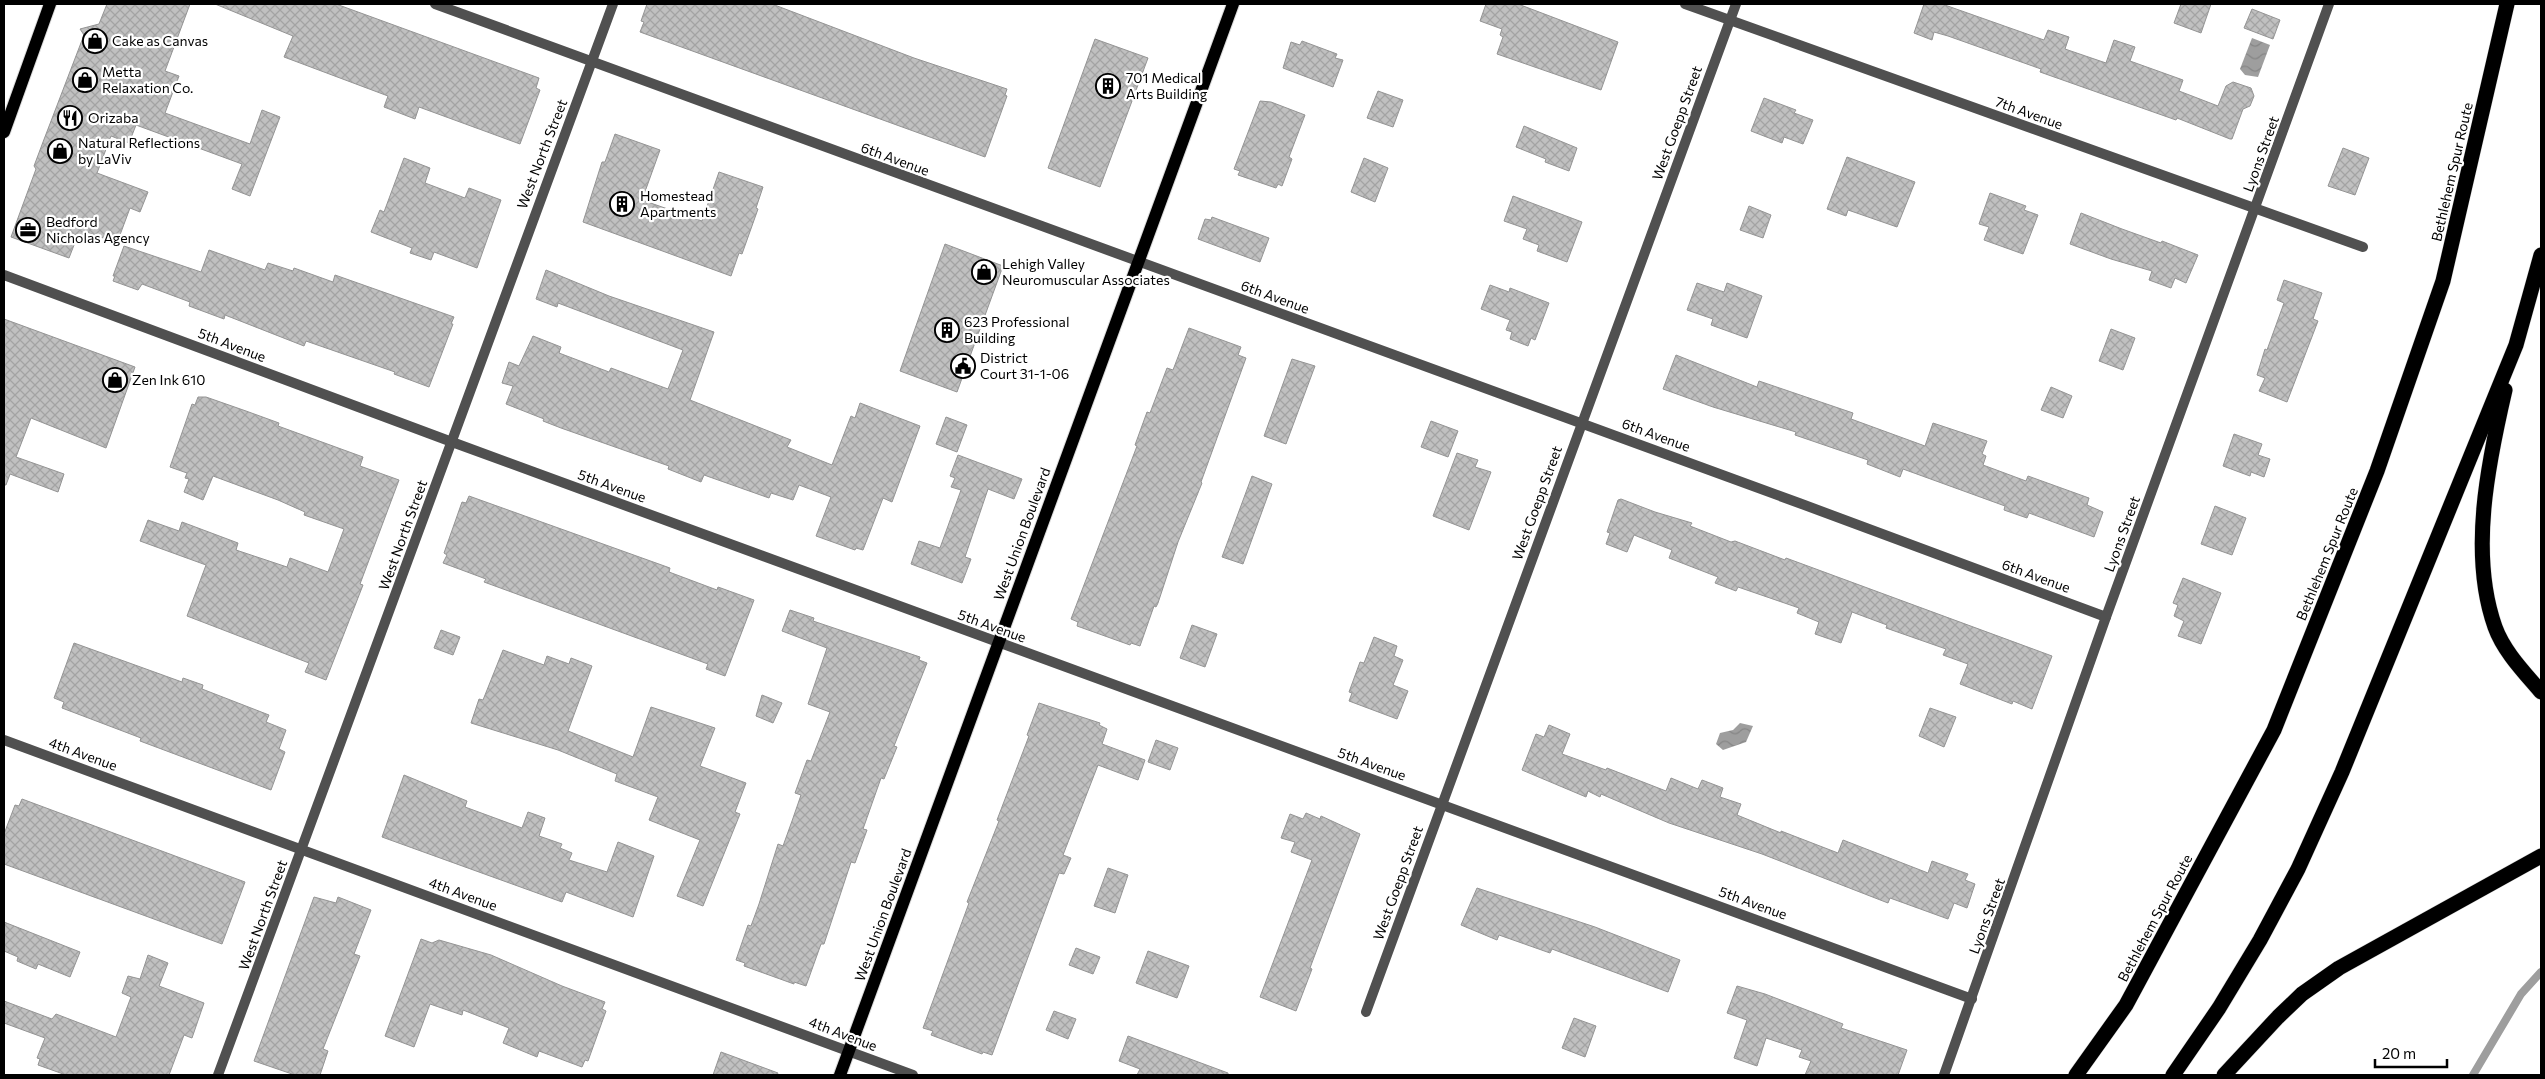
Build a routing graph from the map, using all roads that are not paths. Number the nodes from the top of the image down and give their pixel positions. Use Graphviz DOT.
graph roads {
  1 [pos="50,4"];
  2 [pos="434,4"];
  3 [pos="613,4"];
  4 [pos="1233,4"];
  5 [pos="1685,4"];
  6 [pos="1736,4"];
  7 [pos="2329,4"];
  8 [pos="2506,4"];
  9 [pos="1730,20"];
  10 [pos="591,62"];
  11 [pos="4,132"];
  12 [pos="2256,209"];
  13 [pos="2363,247"];
  14 [pos="2541,255"];
  15 [pos="1138,262"];
  16 [pos="4,275"];
  17 [pos="2516,345"];
  18 [pos="1581,423"];
  19 [pos="452,442"];
  20 [pos="2106,617"];
  21 [pos="998,643"];
  22 [pos="2541,692"];
  23 [pos="4,740"];
  24 [pos="1442,804"];
  25 [pos="302,849"];
  26 [pos="2541,856"];
  27 [pos="1972,999"];
  28 [pos="1366,1012"];
  29 [pos="849,1050"];
  30 [pos="218,1075"];
  31 [pos="840,1075"];
  32 [pos="913,1075"];
  33 [pos="1944,1075"];
  34 [pos="2076,1075"];
  35 [pos="2173,1075"];
  36 [pos="2224,1075"];
  1 -- 11 [label="main road"];
  2 -- 10 [label="street, 6th Avenue"];
  3 -- 10 [label="street, West North Street"];
  4 -- 15 [label="main road, West Union Boulevard"];
  5 -- 9 [label="street, 7th Avenue"];
  6 -- 9 [label="street, West Goepp Street"];
  7 -- 12 [label="street, Lyons Street"];
  8 -- 34 [label="highway, Bethlehem Spur Route"];
  9 -- 12 [label="street, 7th Avenue"];
  9 -- 18 [label="street, West Goepp Street"];
  10 -- 15 [label="street, 6th Avenue"];
  10 -- 19 [label="street, West North Street"];
  12 -- 13 [label="street, 7th Avenue"];
  12 -- 20 [label="street, Lyons Street"];
  14 -- 17 [label="highway"];
  15 -- 18 [label="street, 6th Avenue"];
  15 -- 21 [label="main road, West Union Boulevard"];
  16 -- 19 [label="street, 5th Avenue"];
  17 -- 22 [label="highway"];
  17 -- 35 [label="highway"];
  18 -- 20 [label="street, 6th Avenue"];
  18 -- 24 [label="street, West Goepp Street"];
  19 -- 21 [label="street, 5th Avenue"];
  19 -- 25 [label="street, West North Street"];
  20 -- 27 [label="street, Lyons Street"];
  21 -- 24 [label="street, 5th Avenue"];
  21 -- 29 [label="main road, West Union Boulevard"];
  23 -- 25 [label="street, 4th Avenue"];
  24 -- 27 [label="street, 5th Avenue"];
  24 -- 28 [label="street, West Goepp Street"];
  25 -- 29 [label="street, 4th Avenue"];
  25 -- 30 [label="street, West North Street"];
  26 -- 36 [label="highway"];
  27 -- 33 [label="street, Lyons Street"];
  29 -- 31 [label="main road, West Union Boulevard"];
  29 -- 32 [label="street, 4th Avenue"];
}
